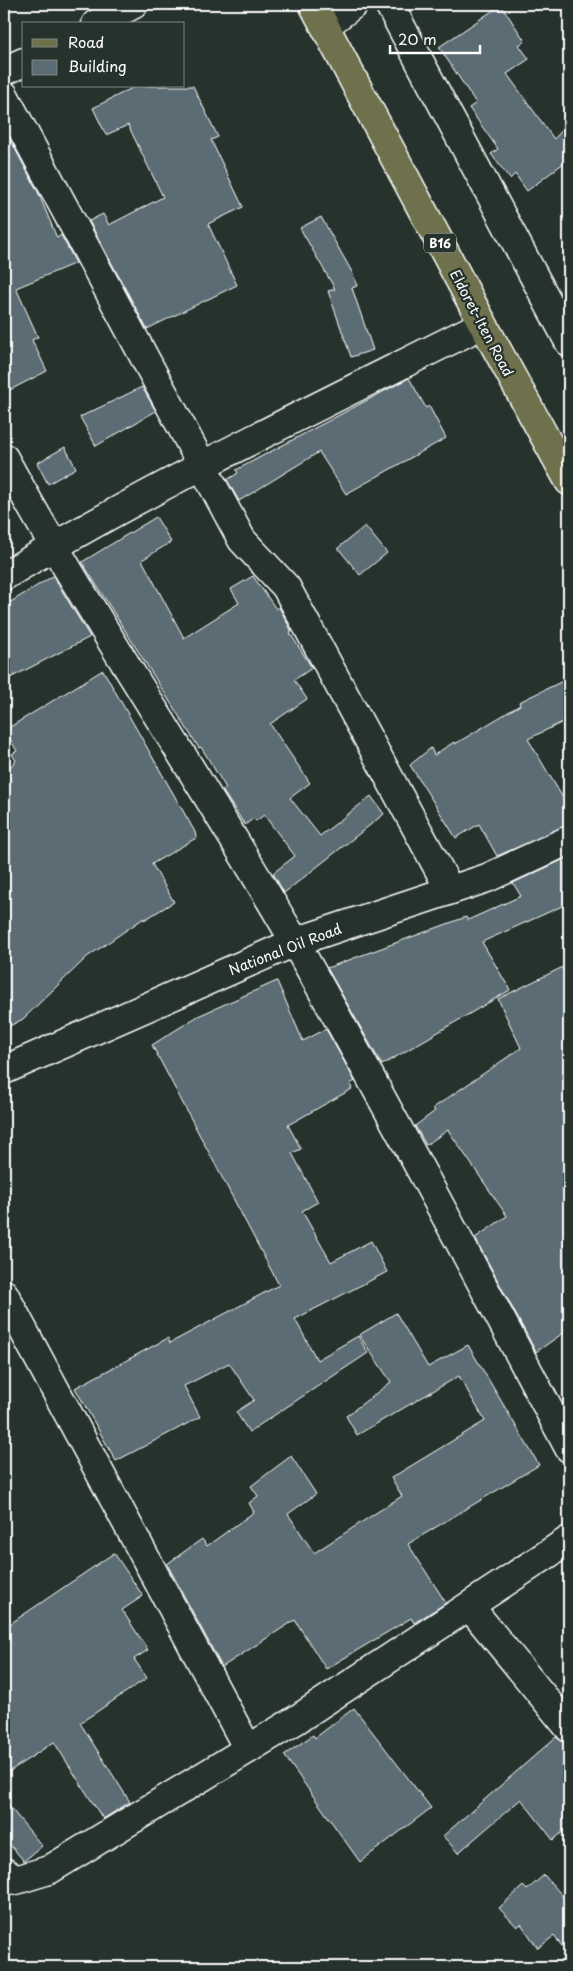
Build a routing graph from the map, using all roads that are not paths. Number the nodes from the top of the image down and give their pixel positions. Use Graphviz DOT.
graph roads {
  1 [pos="134,4"];
  2 [pos="354,4"];
  3 [pos="388,4"];
  4 [pos="319,15"];
  5 [pos="100,22"];
  6 [pos="22,63"];
  7 [pos="4,71"];
  8 [pos="4,95"];
  9 [pos="483,324"];
  10 [pos="569,342"];
  11 [pos="4,458"];
  12 [pos="201,466"];
  13 [pos="569,482"];
  14 [pos="52,547"];
  15 [pos="4,576"];
  16 [pos="569,840"];
  17 [pos="450,890"];
  18 [pos="295,942"];
  19 [pos="4,1070"];
  20 [pos="4,1294"];
  21 [pos="569,1448"];
  22 [pos="569,1540"];
  23 [pos="470,1607"];
  24 [pos="569,1728"];
  25 [pos="248,1749"];
  26 [pos="4,1872"];
  1 -- 5 [label="street"];
  2 -- 4 [label="street"];
  3 -- 10 [label="street"];
  4 -- 9 [label="main road, Eldoret-Iten Road / B16"];
  6 -- 7 [label="street"];
  8 -- 12 [label="street"];
  9 -- 12 [label="street"];
  9 -- 13 [label="main road, Eldoret-Iten Road / B16"];
  11 -- 14 [label="street"];
  12 -- 14 [label="street"];
  12 -- 17 [label="street"];
  14 -- 15 [label="street"];
  14 -- 18 [label="street"];
  16 -- 17 [label="street, National Oil Road"];
  17 -- 18 [label="street, National Oil Road"];
  18 -- 19 [label="street, National Oil Road"];
  18 -- 21 [label="street"];
  20 -- 25 [label="street"];
  22 -- 23 [label="street"];
  23 -- 24 [label="street"];
  23 -- 25 [label="street"];
  25 -- 26 [label="street"];
}
